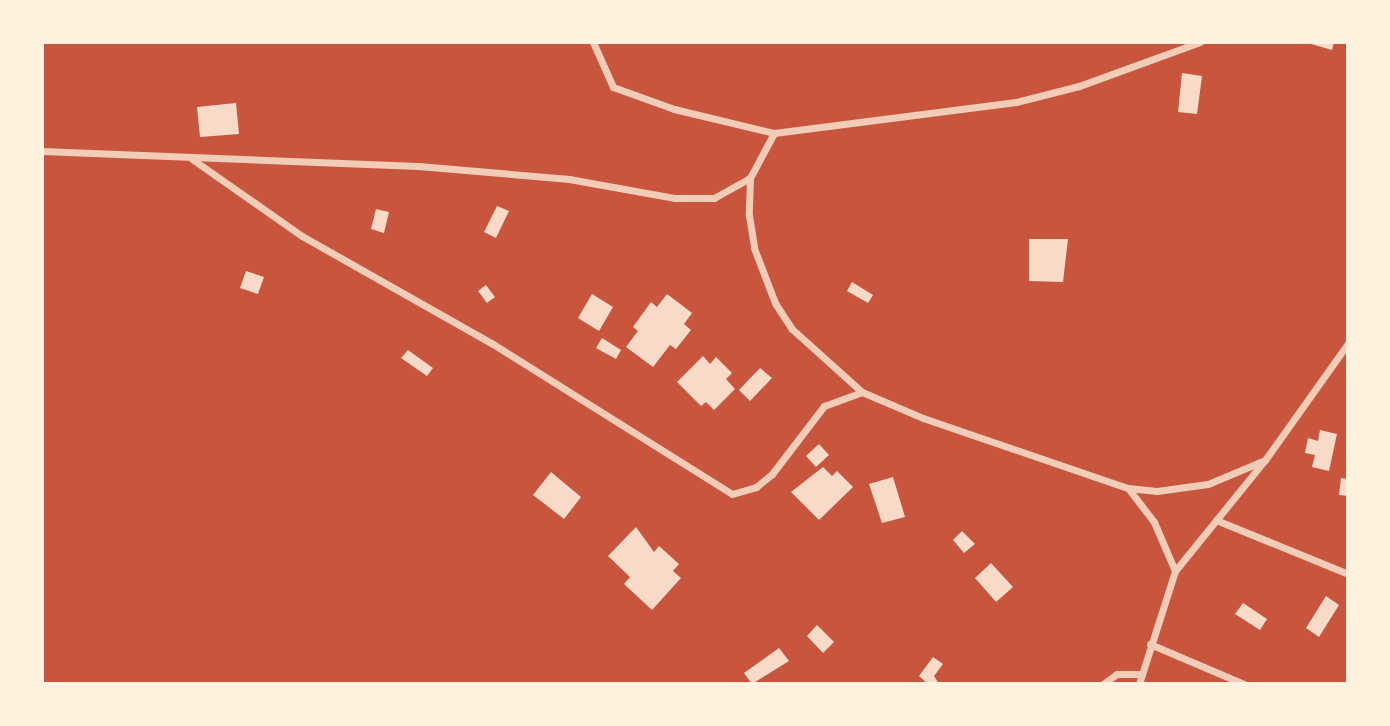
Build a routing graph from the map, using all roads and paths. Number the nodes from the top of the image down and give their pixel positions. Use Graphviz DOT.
graph roads {
  1 [pos="593,42"];
  2 [pos="1200,42"];
  3 [pos="774,133"];
  4 [pos="42,151"];
  5 [pos="192,159"];
  6 [pos="750,178"];
  7 [pos="1348,343"];
  8 [pos="862,391"];
  9 [pos="1265,460"];
  10 [pos="1128,488"];
  11 [pos="1216,520"];
  12 [pos="1175,571"];
  13 [pos="1348,574"];
  14 [pos="1150,643"];
  15 [pos="1141,674"];
  16 [pos="1103,684"];
  17 [pos="1139,684"];
  18 [pos="1244,684"];
  1 -- 3 [label="street"];
  2 -- 3 [label="street"];
  3 -- 6 [label="street"];
  4 -- 5 [label="street"];
  5 -- 6 [label="street"];
  5 -- 8 [label="street"];
  6 -- 8 [label="street"];
  7 -- 9 [label="street"];
  8 -- 10 [label="street"];
  9 -- 10 [label="street"];
  9 -- 11 [label="street"];
  10 -- 12 [label="street"];
  11 -- 12 [label="street"];
  11 -- 13 [label="street"];
  12 -- 14 [label="street"];
  14 -- 15 [label="street"];
  14 -- 18 [label="street"];
  15 -- 16 [label="street"];
  15 -- 17 [label="street"];
}
